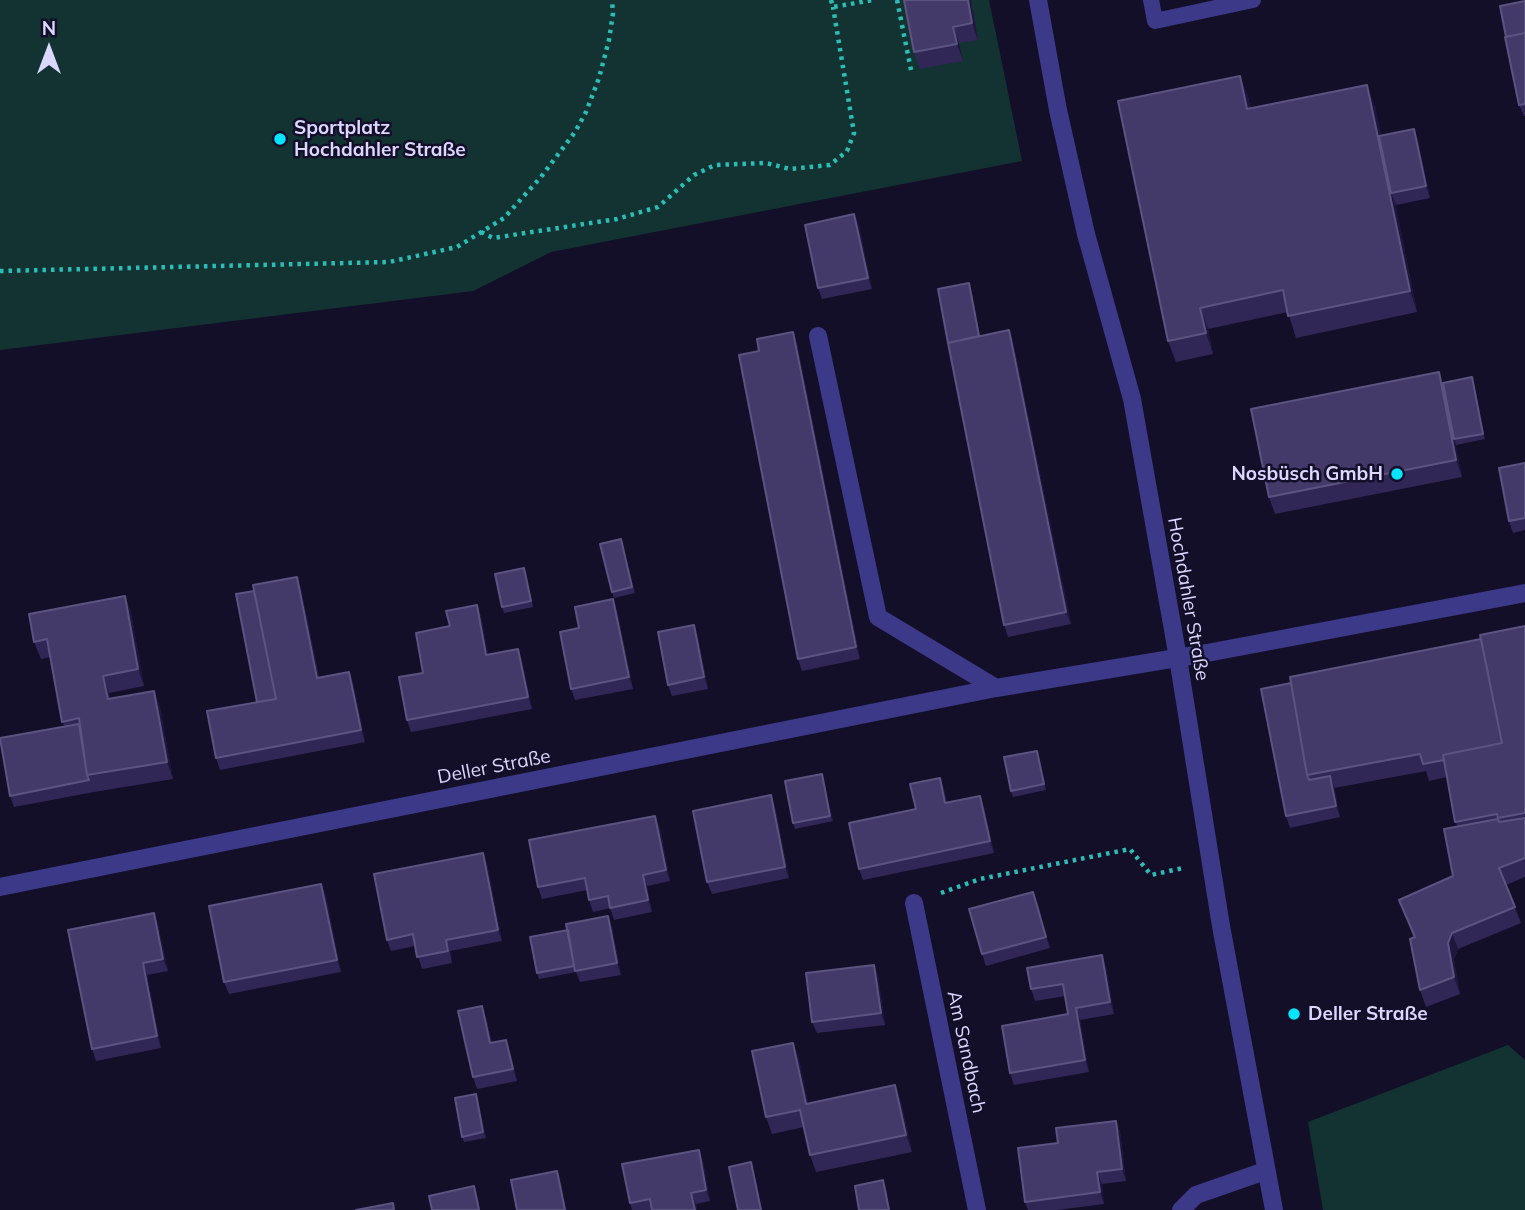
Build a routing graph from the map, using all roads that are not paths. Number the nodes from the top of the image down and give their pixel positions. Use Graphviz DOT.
graph roads {
  1 [pos="1038,0"];
  2 [pos="1151,0"];
  3 [pos="1253,0"];
  4 [pos="818,336"];
  5 [pos="1525,593"];
  6 [pos="1178,658"];
  7 [pos="996,688"];
  8 [pos="0,887"];
  9 [pos="914,902"];
  10 [pos="1265,1171"];
  11 [pos="977,1210"];
  12 [pos="1181,1210"];
  13 [pos="1274,1210"];
  1 -- 6 [label="street, Hochdahler Straße"];
  2 -- 3 [label="lane"];
  4 -- 7 [label="street"];
  5 -- 6 [label="street, Deller Straße"];
  6 -- 7 [label="street, Deller Straße"];
  6 -- 10 [label="street, Hochdahler Straße"];
  7 -- 8 [label="street, Deller Straße"];
  9 -- 11 [label="street, Am Sandbach"];
  10 -- 12 [label="street"];
  10 -- 13 [label="street, Hochdahler Straße"];
}
